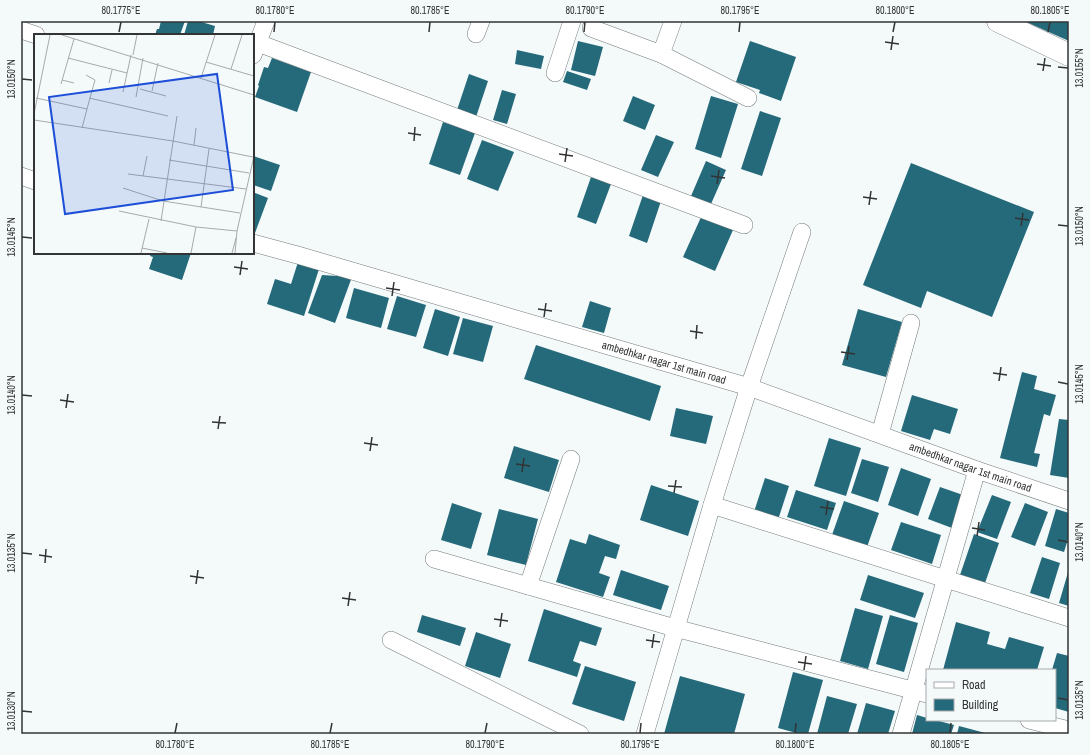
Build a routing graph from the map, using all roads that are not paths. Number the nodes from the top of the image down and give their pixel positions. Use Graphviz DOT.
graph roads {
  1 [pos="266,21"];
  2 [pos="572,21"];
  3 [pos="673,21"];
  4 [pos="998,21"];
  5 [pos="591,28"];
  6 [pos="21,30"];
  7 [pos="34,34"];
  8 [pos="255,49"];
  9 [pos="661,54"];
  10 [pos="1069,55"];
  11 [pos="555,73"];
  12 [pos="748,98"];
  13 [pos="21,176"];
  14 [pos="34,181"];
  15 [pos="744,225"];
  16 [pos="802,232"];
  17 [pos="254,243"];
  18 [pos="911,323"];
  19 [pos="749,387"];
  20 [pos="880,434"];
  21 [pos="571,459"];
  22 [pos="977,470"];
  23 [pos="1069,501"];
  24 [pos="712,505"];
  25 [pos="434,559"];
  26 [pos="946,579"];
  27 [pos="528,586"];
  28 [pos="1069,618"];
  29 [pos="675,628"];
  30 [pos="391,640"];
  31 [pos="920,692"];
  32 [pos="1033,721"];
  33 [pos="1069,730"];
  34 [pos="580,734"];
  35 [pos="645,734"];
  36 [pos="901,734"];
  1 -- 8 [label="street"];
  2 -- 11 [label="street"];
  3 -- 9 [label="street"];
  4 -- 10 [label="street"];
  5 -- 9 [label="street"];
  6 -- 7 [label="street"];
  8 -- 15 [label="street"];
  9 -- 12 [label="street"];
  13 -- 14 [label="street"];
  16 -- 19 [label="street"];
  17 -- 19 [label="street, ambedhkar nagar 1st main road"];
  18 -- 20 [label="street"];
  19 -- 20 [label="street, ambedhkar nagar 1st main road"];
  19 -- 24 [label="street"];
  20 -- 22 [label="street, ambedhkar nagar 1st main road"];
  21 -- 27 [label="street"];
  22 -- 23 [label="street, ambedhkar nagar 1st main road"];
  22 -- 26 [label="street"];
  24 -- 26 [label="street"];
  24 -- 29 [label="street"];
  25 -- 27 [label="street"];
  26 -- 28 [label="street"];
  26 -- 31 [label="street"];
  27 -- 29 [label="street"];
  29 -- 31 [label="street"];
  29 -- 35 [label="street"];
  30 -- 34 [label="street"];
  31 -- 36 [label="street"];
  32 -- 33 [label="street"];
}
